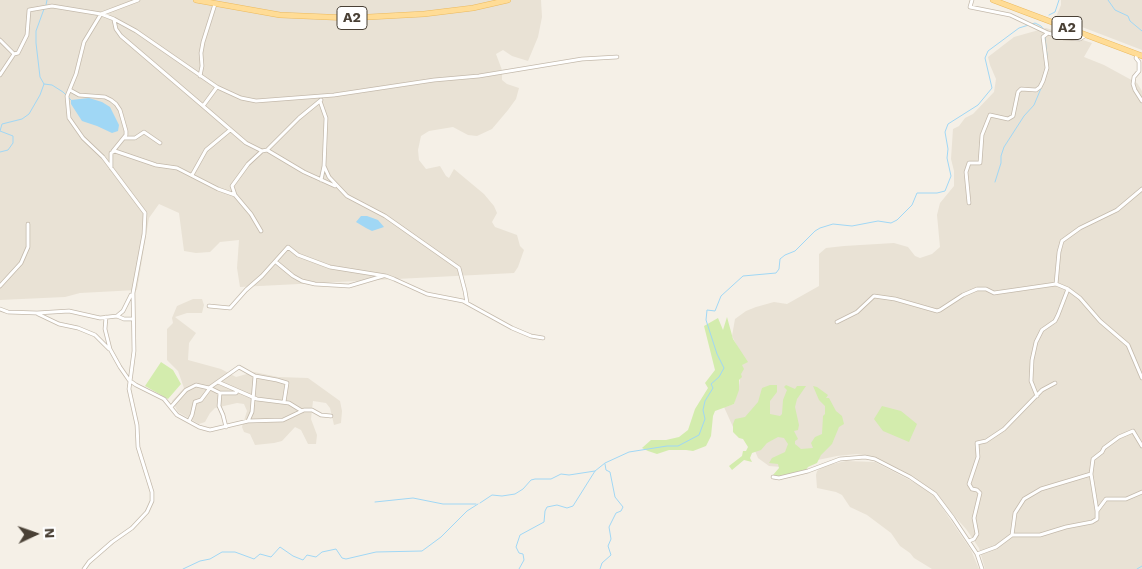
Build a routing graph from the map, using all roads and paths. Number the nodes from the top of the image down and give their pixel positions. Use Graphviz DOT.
graph roads {
  1 [pos="138,0"];
  2 [pos="196,0"];
  3 [pos="508,0"];
  4 [pos="972,0"];
  5 [pos="993,0"];
  6 [pos="222,3"];
  7 [pos="215,4"];
  8 [pos="101,14"];
  9 [pos="114,19"];
  10 [pos="1048,33"];
  11 [pos="1086,35"];
  12 [pos="0,40"];
  13 [pos="14,54"];
  14 [pos="1139,55"];
  15 [pos="618,57"];
  16 [pos="0,75"];
  17 [pos="200,76"];
  18 [pos="217,87"];
  19 [pos="70,90"];
  20 [pos="326,96"];
  21 [pos="1142,100"];
  22 [pos="320,101"];
  23 [pos="202,106"];
  24 [pos="230,130"];
  25 [pos="124,138"];
  26 [pos="160,144"];
  27 [pos="265,150"];
  28 [pos="113,151"];
  29 [pos="324,166"];
  30 [pos="112,168"];
  31 [pos="192,175"];
  32 [pos="321,180"];
  33 [pos="336,186"];
  34 [pos="1142,189"];
  35 [pos="235,195"];
  36 [pos="969,203"];
  37 [pos="28,224"];
  38 [pos="261,230"];
  39 [pos="276,262"];
  40 [pos="383,276"];
  41 [pos="1056,284"];
  42 [pos="0,286"];
  43 [pos="1068,289"];
  44 [pos="133,293"];
  45 [pos="467,303"];
  46 [pos="209,306"];
  47 [pos="0,309"];
  48 [pos="37,313"];
  49 [pos="117,316"];
  50 [pos="106,317"];
  51 [pos="132,319"];
  52 [pos="837,322"];
  53 [pos="543,338"];
  54 [pos="110,349"];
  55 [pos="255,376"];
  56 [pos="1142,378"];
  57 [pos="129,380"];
  58 [pos="218,382"];
  59 [pos="1055,383"];
  60 [pos="210,388"];
  61 [pos="237,391"];
  62 [pos="220,393"];
  63 [pos="1037,396"];
  64 [pos="254,398"];
  65 [pos="284,402"];
  66 [pos="171,407"];
  67 [pos="302,411"];
  68 [pos="332,416"];
  69 [pos="248,421"];
  70 [pos="189,422"];
  71 [pos="226,427"];
  72 [pos="1142,446"];
  73 [pos="1091,474"];
  74 [pos="773,477"];
  75 [pos="1142,492"];
  76 [pos="1096,511"];
  77 [pos="1012,536"];
  78 [pos="969,541"];
  79 [pos="978,554"];
  80 [pos="84,569"];
  81 [pos="982,569"];
  1 -- 8 [label="street"];
  2 -- 7 [label="main road, A2"];
  3 -- 6 [label="main road, A2"];
  4 -- 10 [label="street"];
  5 -- 11 [label="main road, A2"];
  6 -- 7 [label="main road, A2"];
  7 -- 17 [label="street"];
  8 -- 9 [label="street"];
  8 -- 13 [label="street"];
  8 -- 19 [label="street"];
  9 -- 17 [label="street"];
  9 -- 23 [label="street"];
  10 -- 11 [label="street"];
  10 -- 36 [label="street"];
  11 -- 14 [label="main road, A2"];
  12 -- 13 [label="street"];
  13 -- 16 [label="street"];
  14 -- 21 [label="street"];
  15 -- 20 [label="street"];
  17 -- 18 [label="street"];
  18 -- 20 [label="street"];
  18 -- 23 [label="street"];
  19 -- 25 [label="street"];
  19 -- 30 [label="street"];
  20 -- 22 [label="street"];
  22 -- 27 [label="street"];
  22 -- 29 [label="street"];
  23 -- 24 [label="street"];
  24 -- 27 [label="street"];
  24 -- 31 [label="street"];
  25 -- 26 [label="street"];
  25 -- 28 [label="street"];
  27 -- 32 [label="street"];
  27 -- 35 [label="street"];
  28 -- 30 [label="street"];
  28 -- 31 [label="street"];
  29 -- 32 [label="street"];
  29 -- 33 [label="street"];
  30 -- 44 [label="street"];
  31 -- 35 [label="street"];
  32 -- 33 [label="street"];
  33 -- 45 [label="street"];
  34 -- 41 [label="street"];
  35 -- 38 [label="street"];
  37 -- 42 [label="street"];
  39 -- 40 [label="street"];
  39 -- 40 [label="street"];
  39 -- 46 [label="street"];
  40 -- 45 [label="street"];
  41 -- 43 [label="street"];
  41 -- 52 [label="street"];
  43 -- 56 [label="street"];
  43 -- 63 [label="street"];
  44 -- 49 [label="street"];
  44 -- 51 [label="street"];
  45 -- 53 [label="street"];
  47 -- 48 [label="street"];
  48 -- 50 [label="street"];
  48 -- 54 [label="street"];
  49 -- 50 [label="street"];
  49 -- 51 [label="street"];
  50 -- 54 [label="street"];
  51 -- 57 [label="street"];
  54 -- 57 [label="street"];
  55 -- 58 [label="street"];
  55 -- 64 [label="street"];
  55 -- 65 [label="street"];
  57 -- 66 [label="street"];
  57 -- 80 [label="street"];
  58 -- 60 [label="street"];
  58 -- 61 [label="street"];
  59 -- 63 [label="street"];
  60 -- 62 [label="street"];
  60 -- 66 [label="street"];
  60 -- 70 [label="street"];
  61 -- 62 [label="street"];
  61 -- 64 [label="street"];
  62 -- 71 [label="street"];
  63 -- 78 [label="street"];
  64 -- 65 [label="street"];
  64 -- 69 [label="street"];
  65 -- 67 [label="street"];
  66 -- 70 [label="street"];
  67 -- 68 [label="street"];
  67 -- 69 [label="street"];
  69 -- 71 [label="street"];
  70 -- 71 [label="street"];
  72 -- 73 [label="street"];
  73 -- 76 [label="street"];
  73 -- 77 [label="street"];
  74 -- 78 [label="street"];
  75 -- 76 [label="street"];
  76 -- 77 [label="street"];
  77 -- 79 [label="street"];
  78 -- 79 [label="street"];
  79 -- 81 [label="street"];
}
